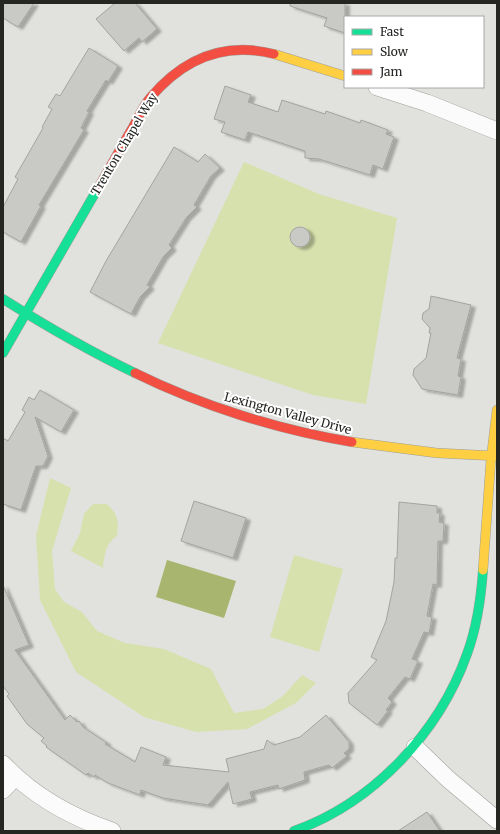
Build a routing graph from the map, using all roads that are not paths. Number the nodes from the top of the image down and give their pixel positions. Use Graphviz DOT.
graph roads {
  1 [pos="344,76"];
  2 [pos="380,88"];
  3 [pos="497,131"];
  4 [pos="3,299"];
  5 [pos="25,314"];
  6 [pos="3,352"];
  7 [pos="497,410"];
  8 [pos="494,456"];
  9 [pos="415,747"];
  10 [pos="3,764"];
  11 [pos="15,777"];
  12 [pos="3,790"];
  13 [pos="497,820"];
  14 [pos="112,831"];
  15 [pos="294,831"];
  1 -- 5 [label="street, Trenton Chapel Way"];
  2 -- 3 [label="street"];
  4 -- 5 [label="street, Lexington Valley Drive"];
  5 -- 6 [label="street, Trenton Chapel Way"];
  5 -- 8 [label="street, Lexington Valley Drive"];
  7 -- 8 [label="street"];
  8 -- 9 [label="street"];
  9 -- 13 [label="street"];
  9 -- 15 [label="street"];
  10 -- 11 [label="street"];
  11 -- 12 [label="street"];
  11 -- 14 [label="street"];
}
